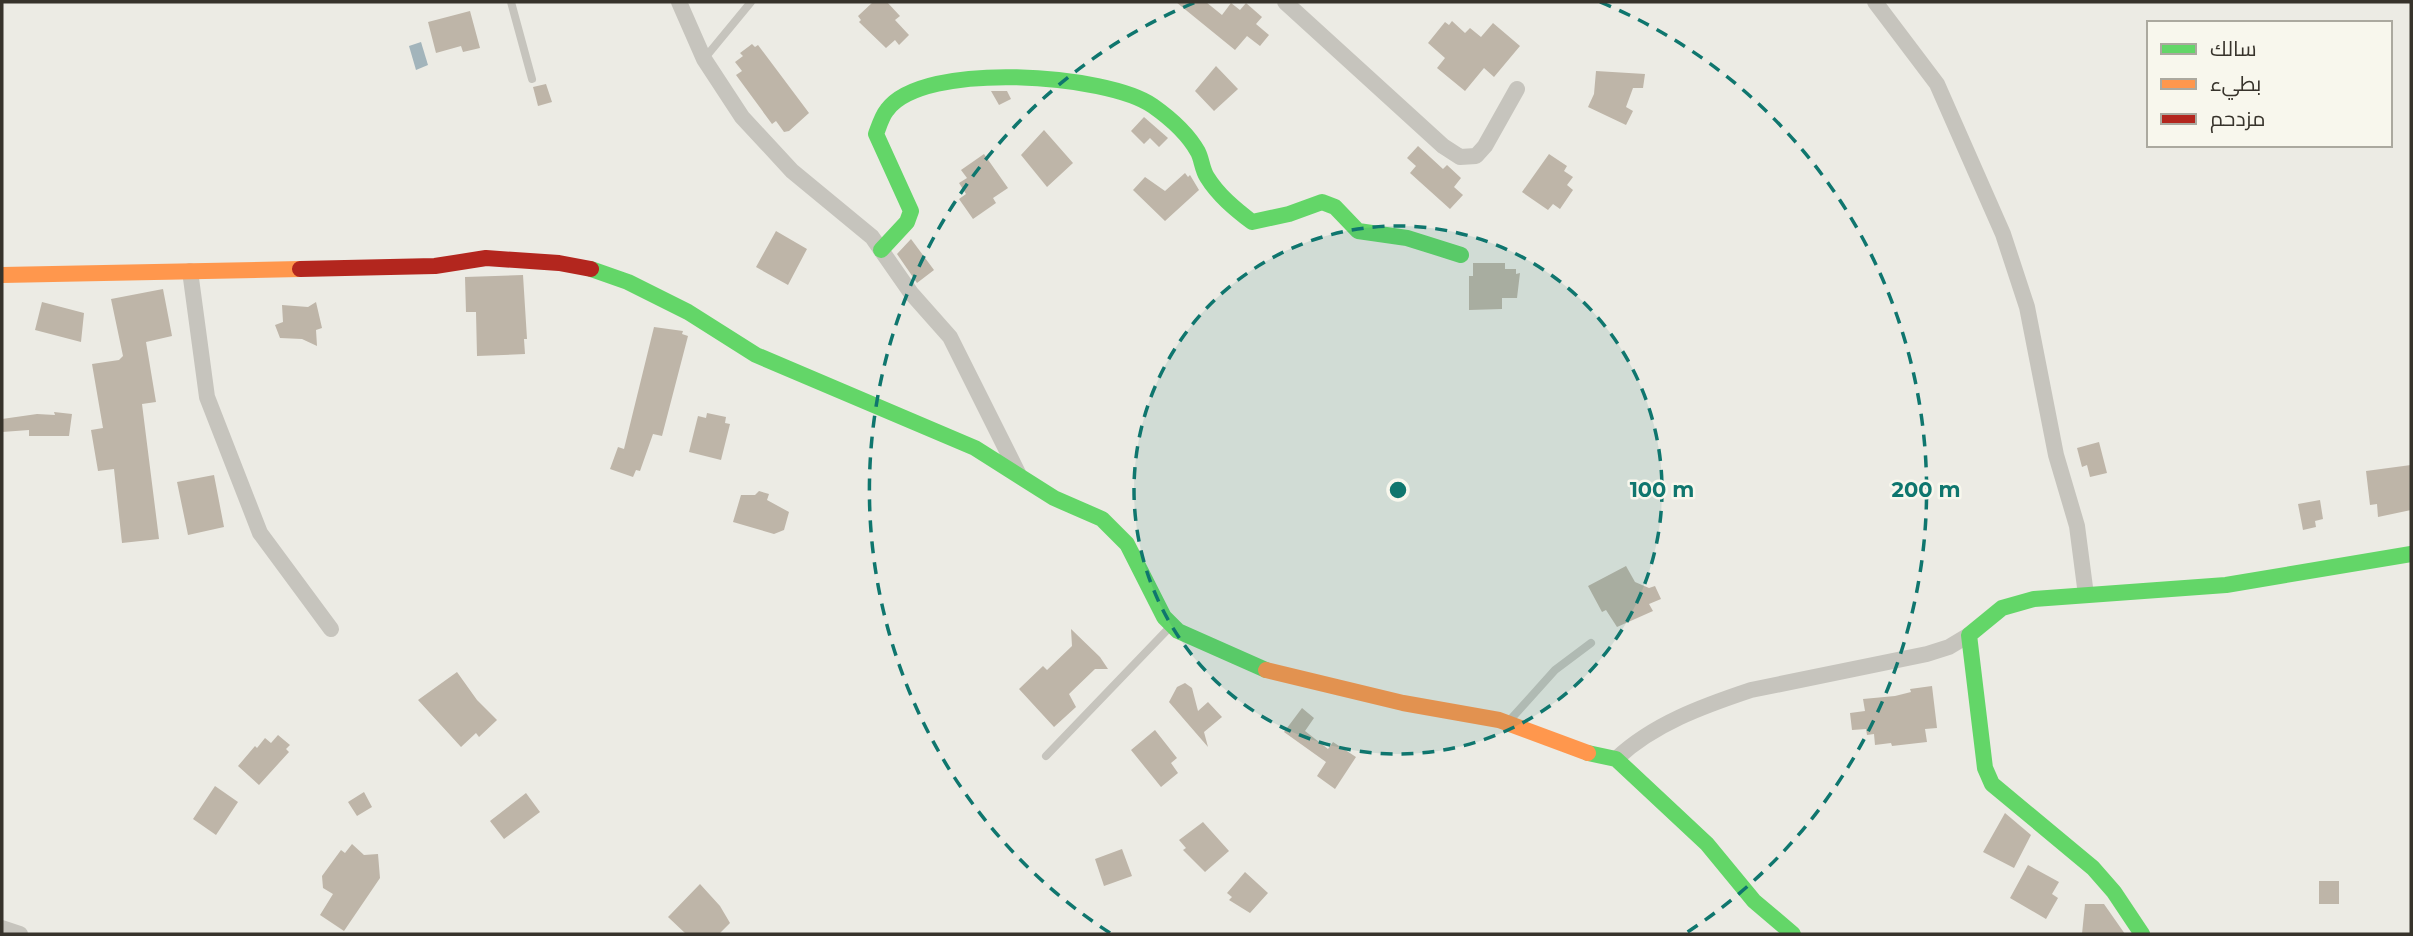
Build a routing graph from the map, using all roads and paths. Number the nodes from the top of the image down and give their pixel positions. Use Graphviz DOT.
graph roads {
  1 [pos="511,2"];
  2 [pos="679,2"];
  3 [pos="751,2"];
  4 [pos="1285,2"];
  5 [pos="1875,2"];
  6 [pos="704,59"];
  7 [pos="532,79"];
  8 [pos="1517,89"];
  9 [pos="881,250"];
  10 [pos="1461,255"];
  11 [pos="190,271"];
  12 [pos="2,275"];
  13 [pos="1018,473"];
  14 [pos="2411,554"];
  15 [pos="2085,595"];
  16 [pos="1172,624"];
  17 [pos="331,629"];
  18 [pos="1969,635"];
  19 [pos="1591,643"];
  20 [pos="1507,723"];
  21 [pos="1046,757"];
  22 [pos="1616,758"];
  23 [pos="2,928"];
  24 [pos="20,934"];
  25 [pos="1793,934"];
  26 [pos="2142,934"];
  1 -- 7 [label="lane"];
  2 -- 6 [label="street"];
  3 -- 6 [label="lane"];
  4 -- 8 [label="street"];
  5 -- 15 [label="street"];
  6 -- 9 [label="street"];
  9 -- 10 [label="street"];
  9 -- 13 [label="street"];
  11 -- 12 [label="street"];
  11 -- 13 [label="street"];
  11 -- 17 [label="street"];
  13 -- 16 [label="street"];
  14 -- 15 [label="street"];
  15 -- 18 [label="street"];
  16 -- 20 [label="street"];
  16 -- 21 [label="lane"];
  18 -- 22 [label="street"];
  18 -- 26 [label="street"];
  19 -- 20 [label="lane"];
  20 -- 22 [label="street"];
  22 -- 25 [label="street"];
  23 -- 24 [label="street"];
}
